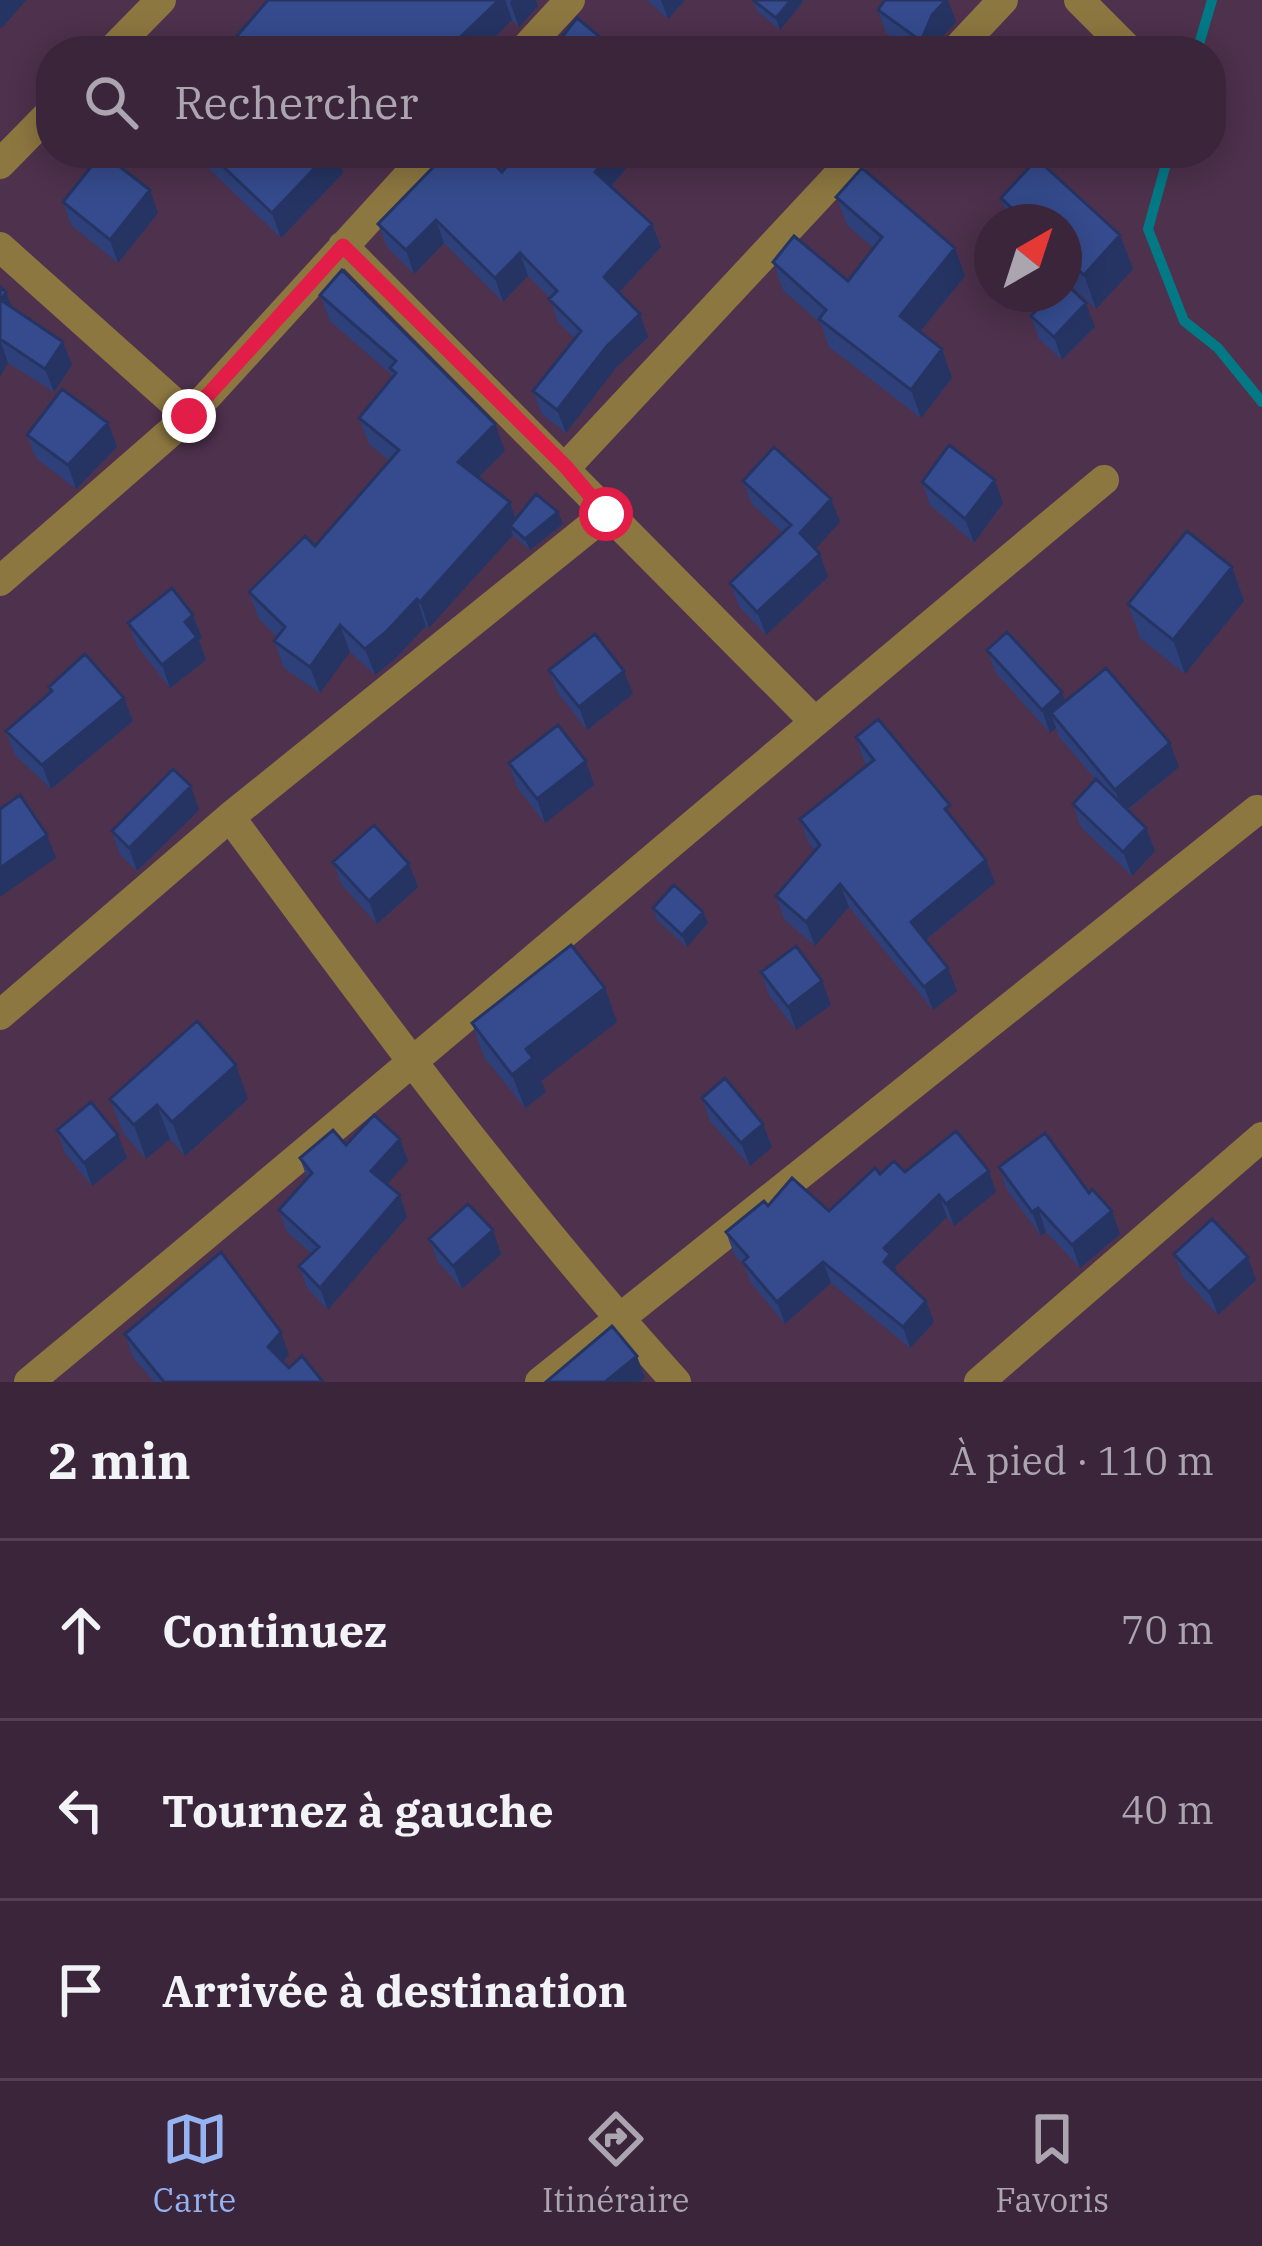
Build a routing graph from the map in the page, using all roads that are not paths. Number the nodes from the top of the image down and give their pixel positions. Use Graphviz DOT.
graph roads {
  1 [pos="161,0"];
  2 [pos="570,0"];
  3 [pos="1003,0"];
  4 [pos="1078,0"];
  5 [pos="126,36"];
  6 [pos="537,36"];
  7 [pos="969,36"];
  8 [pos="1115,36"];
  9 [pos="36,127"];
  10 [pos="0,164"];
  11 [pos="415,168"];
  12 [pos="846,168"];
  13 [pos="343,246"];
  14 [pos="0,247"];
  15 [pos="189,416"];
  16 [pos="566,467"];
  17 [pos="1104,480"];
  18 [pos="606,514"];
  19 [pos="0,581"];
  20 [pos="814,721"];
  21 [pos="1257,810"];
  22 [pos="230,817"];
  23 [pos="0,1015"];
  24 [pos="413,1066"];
  25 [pos="1262,1137"];
  26 [pos="618,1318"];
  27 [pos="29,1382"];
  28 [pos="540,1382"];
  29 [pos="676,1382"];
  30 [pos="979,1382"];
  1 -- 5 [label="street"];
  2 -- 6 [label="street"];
  3 -- 7 [label="street"];
  4 -- 8 [label="street"];
  9 -- 10 [label="street"];
  11 -- 13 [label="street"];
  12 -- 16 [label="street"];
  13 -- 15 [label="street"];
  13 -- 16 [label="street"];
  14 -- 15 [label="street"];
  15 -- 19 [label="street"];
  16 -- 18 [label="street"];
  17 -- 20 [label="street"];
  18 -- 20 [label="street"];
  18 -- 22 [label="street"];
  20 -- 24 [label="street"];
  21 -- 26 [label="street"];
  22 -- 23 [label="street"];
  22 -- 24 [label="street"];
  24 -- 26 [label="street"];
  24 -- 27 [label="street"];
  25 -- 30 [label="street"];
  26 -- 28 [label="street"];
  26 -- 29 [label="street"];
}
